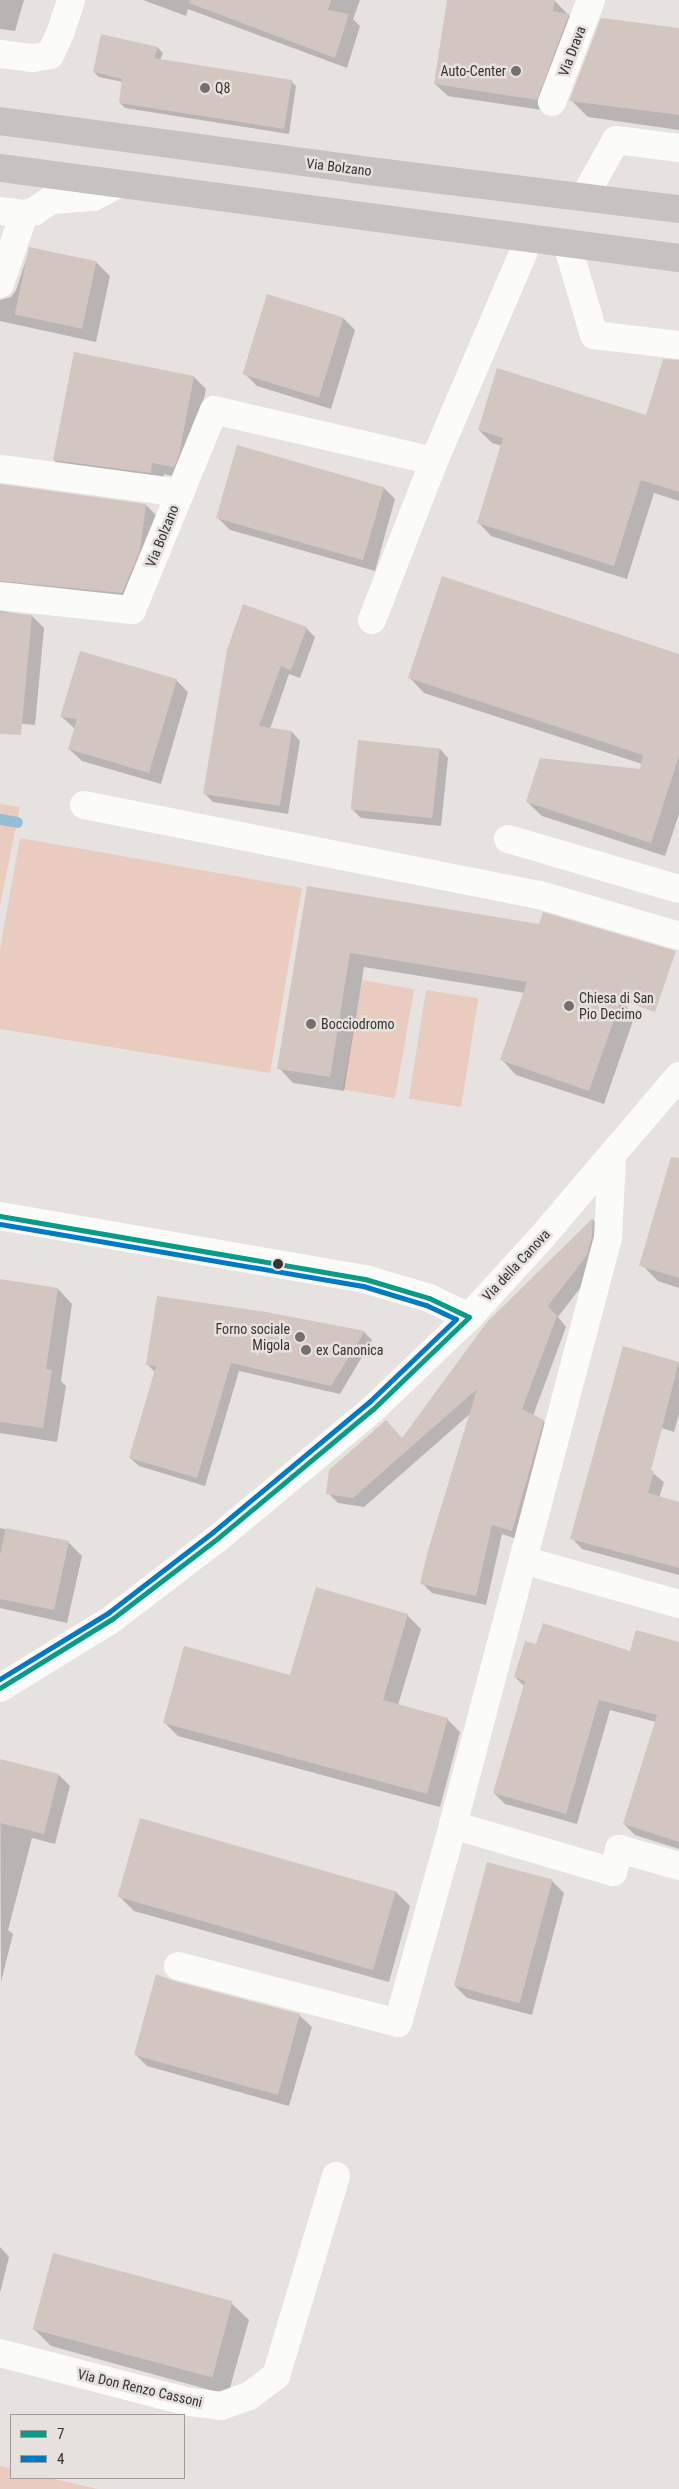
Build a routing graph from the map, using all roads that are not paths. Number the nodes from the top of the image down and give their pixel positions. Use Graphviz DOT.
graph roads {
  1 [pos="71,0"];
  2 [pos="591,0"];
  3 [pos="0,54"];
  4 [pos="552,102"];
  5 [pos="0,121"];
  6 [pos="679,148"];
  7 [pos="0,168"];
  8 [pos="119,184"];
  9 [pos="584,197"];
  10 [pos="679,209"];
  11 [pos="12,213"];
  12 [pos="529,239"];
  13 [pos="567,244"];
  14 [pos="679,258"];
  15 [pos="0,284"];
  16 [pos="679,345"];
  17 [pos="434,461"];
  18 [pos="3,469"];
  19 [pos="180,493"];
  20 [pos="0,596"];
  21 [pos="372,620"];
  22 [pos="84,805"];
  23 [pos="508,839"];
  24 [pos="679,889"];
  25 [pos="679,936"];
  26 [pos="679,1076"];
  27 [pos="612,1157"];
  28 [pos="0,1216"];
  29 [pos="468,1317"];
  30 [pos="523,1560"];
  31 [pos="679,1604"];
  32 [pos="0,1688"];
  33 [pos="453,1825"];
  34 [pos="679,1866"];
  35 [pos="178,1966"];
  36 [pos="336,2176"];
  37 [pos="0,2353"];
  1 -- 3 [label="street"];
  2 -- 4 [label="street, Via Drava"];
  5 -- 9 [label="main road, Via Bolzano"];
  6 -- 9 [label="street"];
  7 -- 8 [label="main road"];
  8 -- 11 [label="street"];
  8 -- 12 [label="main road"];
  9 -- 10 [label="main road, Via Bolzano"];
  11 -- 15 [label="street"];
  12 -- 13 [label="main road"];
  12 -- 17 [label="street"];
  13 -- 14 [label="main road"];
  13 -- 16 [label="street"];
  17 -- 19 [label="street, Via Bolzano"];
  17 -- 21 [label="street"];
  18 -- 19 [label="street"];
  19 -- 20 [label="street, Via Bolzano"];
  22 -- 25 [label="street"];
  23 -- 24 [label="street"];
  26 -- 27 [label="street, Via della Canova"];
  27 -- 29 [label="street, Via della Canova"];
  27 -- 30 [label="street"];
  28 -- 29 [label="street"];
  29 -- 32 [label="street, Via della Canova"];
  30 -- 31 [label="street"];
  30 -- 33 [label="street"];
  33 -- 34 [label="street"];
  33 -- 35 [label="street"];
  36 -- 37 [label="street, Via Don Renzo Cassoni"];
}
